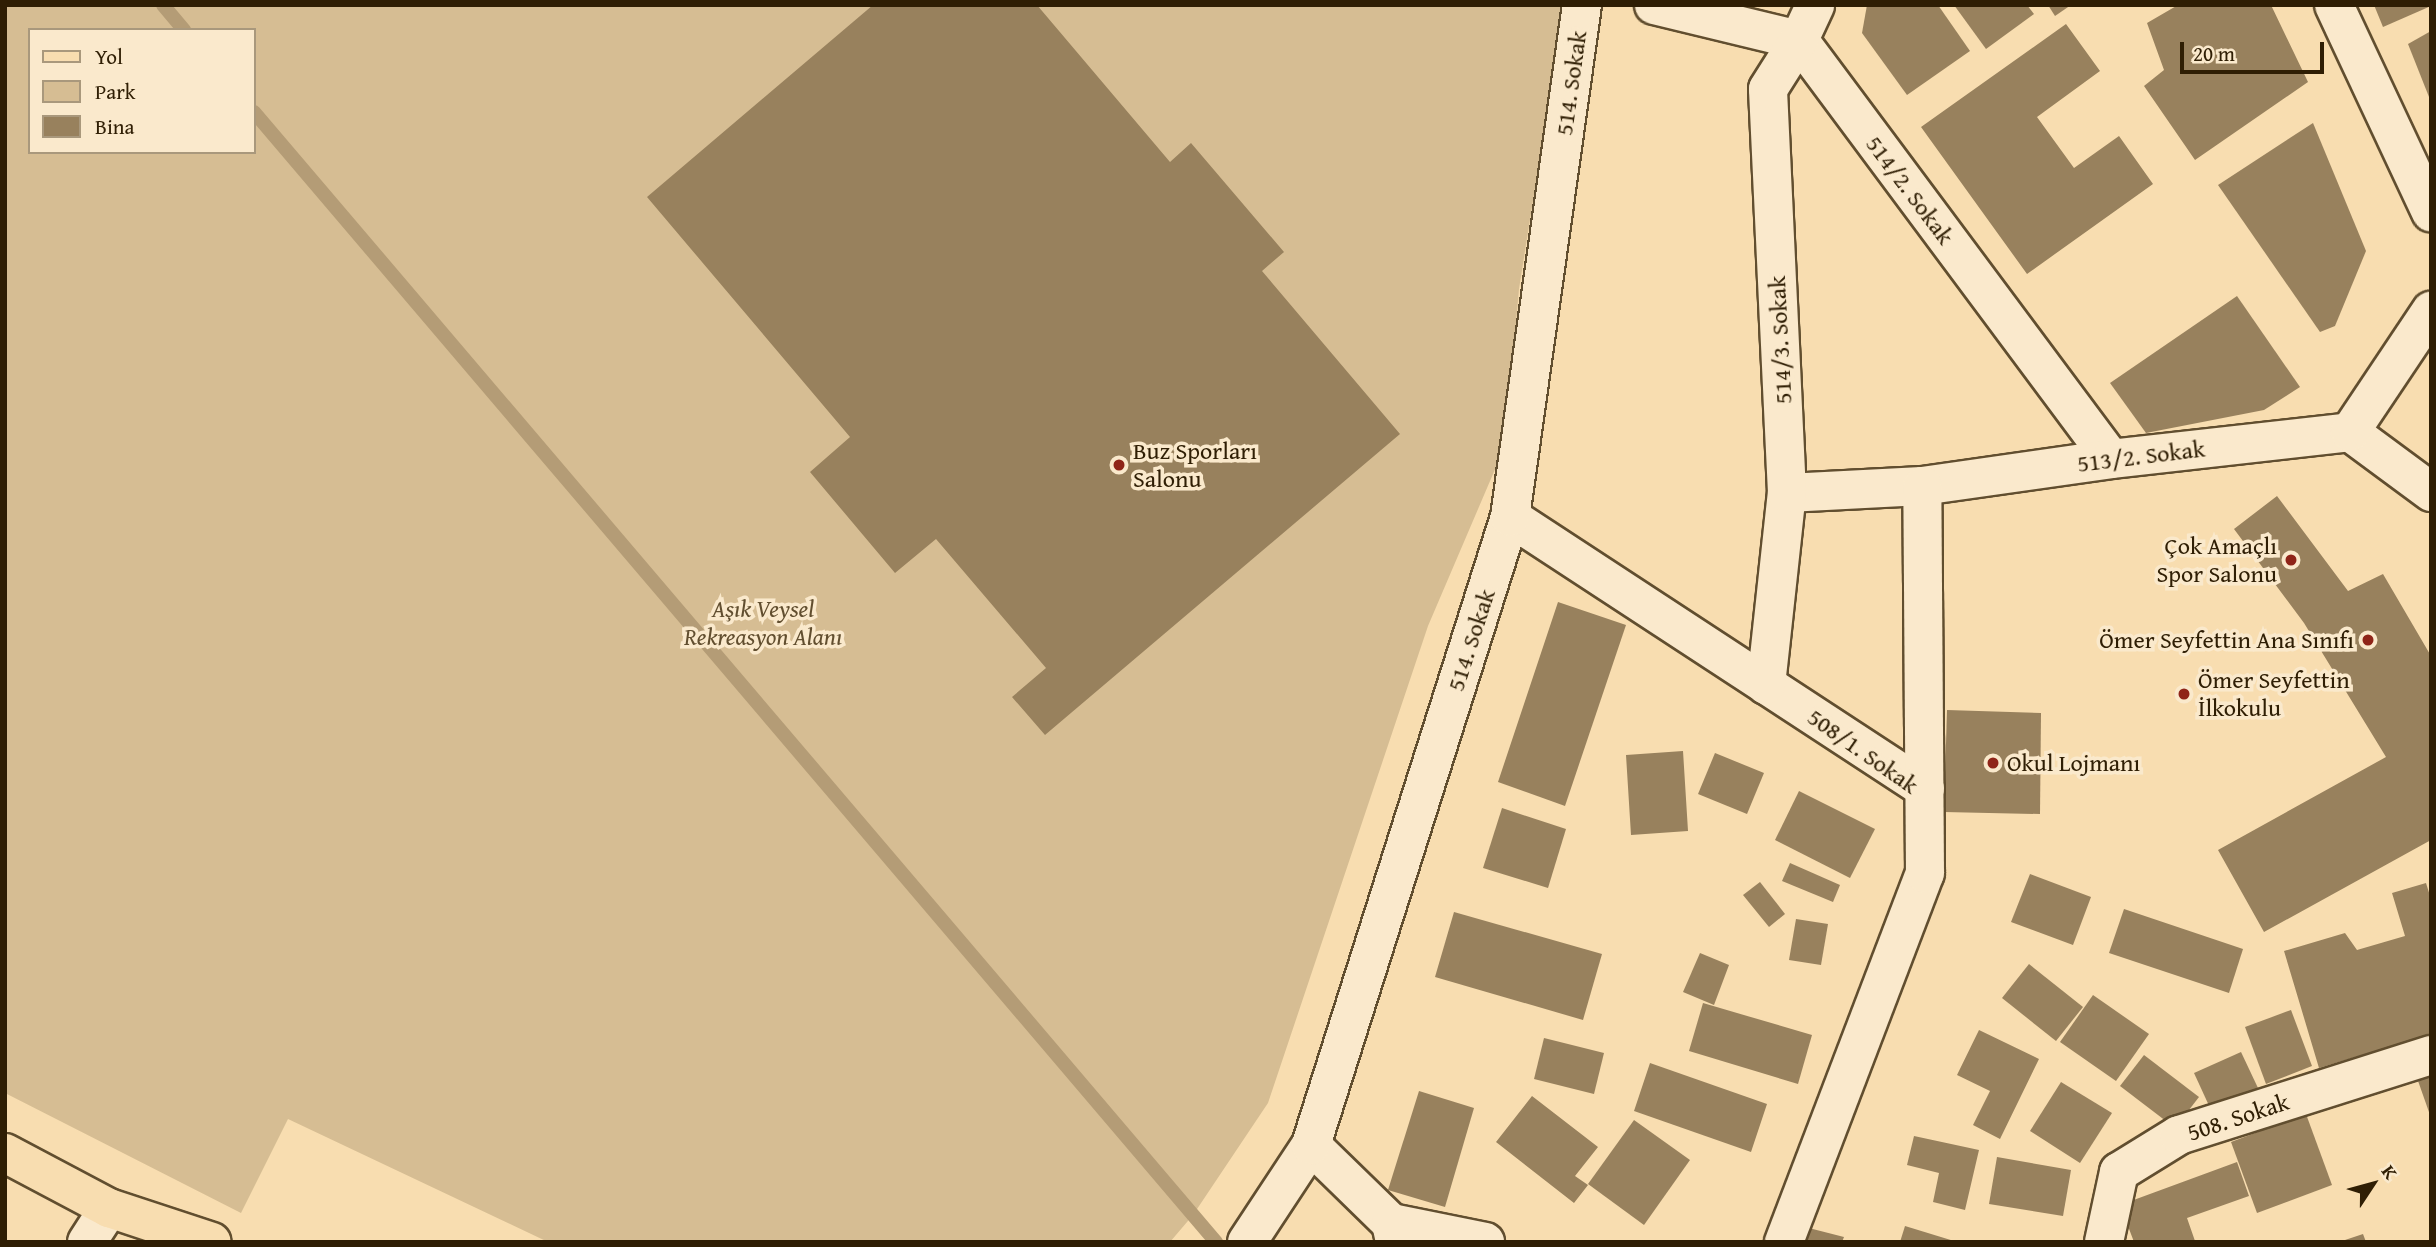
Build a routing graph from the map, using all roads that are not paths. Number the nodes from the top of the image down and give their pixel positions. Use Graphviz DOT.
graph roads {
  1 [pos="1582,5"];
  2 [pos="1654,5"];
  3 [pos="1815,5"];
  4 [pos="2334,5"];
  5 [pos="1799,40"];
  6 [pos="2431,212"];
  7 [pos="2431,311"];
  8 [pos="2350,432"];
  9 [pos="2111,459"];
  10 [pos="1922,486"];
  11 [pos="2431,492"];
  12 [pos="1787,493"];
  13 [pos="1510,517"];
  14 [pos="1766,685"];
  15 [pos="1925,789"];
  16 [pos="2431,1055"];
  17 [pos="1311,1145"];
  18 [pos="5,1153"];
  19 [pos="109,1208"];
  20 [pos="1393,1232"];
  21 [pos="88,1242"];
  22 [pos="212,1242"];
  23 [pos="1247,1242"];
  24 [pos="1485,1242"];
  25 [pos="1784,1242"];
  26 [pos="2104,1242"];
  1 -- 13 [label="street, 514. Sokak"];
  2 -- 5 [label="street"];
  3 -- 5 [label="street, 514/3. Sokak"];
  4 -- 6 [label="street"];
  5 -- 9 [label="street, 514/2. Sokak"];
  5 -- 12 [label="street, 514/3. Sokak"];
  7 -- 8 [label="street"];
  8 -- 9 [label="street, 513/2. Sokak"];
  8 -- 11 [label="street"];
  9 -- 10 [label="street, 513/2. Sokak"];
  10 -- 12 [label="street, 513/2. Sokak"];
  10 -- 15 [label="street"];
  12 -- 14 [label="street, 514/3. Sokak"];
  13 -- 14 [label="street, 508/1. Sokak"];
  13 -- 17 [label="street, 514. Sokak"];
  14 -- 15 [label="street, 508/1. Sokak"];
  15 -- 25 [label="street, 508/1. Sokak"];
  16 -- 26 [label="street, 508. Sokak"];
  17 -- 20 [label="street"];
  17 -- 23 [label="street, 514. Sokak"];
  18 -- 19 [label="main road"];
  19 -- 21 [label="street"];
  19 -- 22 [label="main road"];
  20 -- 24 [label="street"];
}
